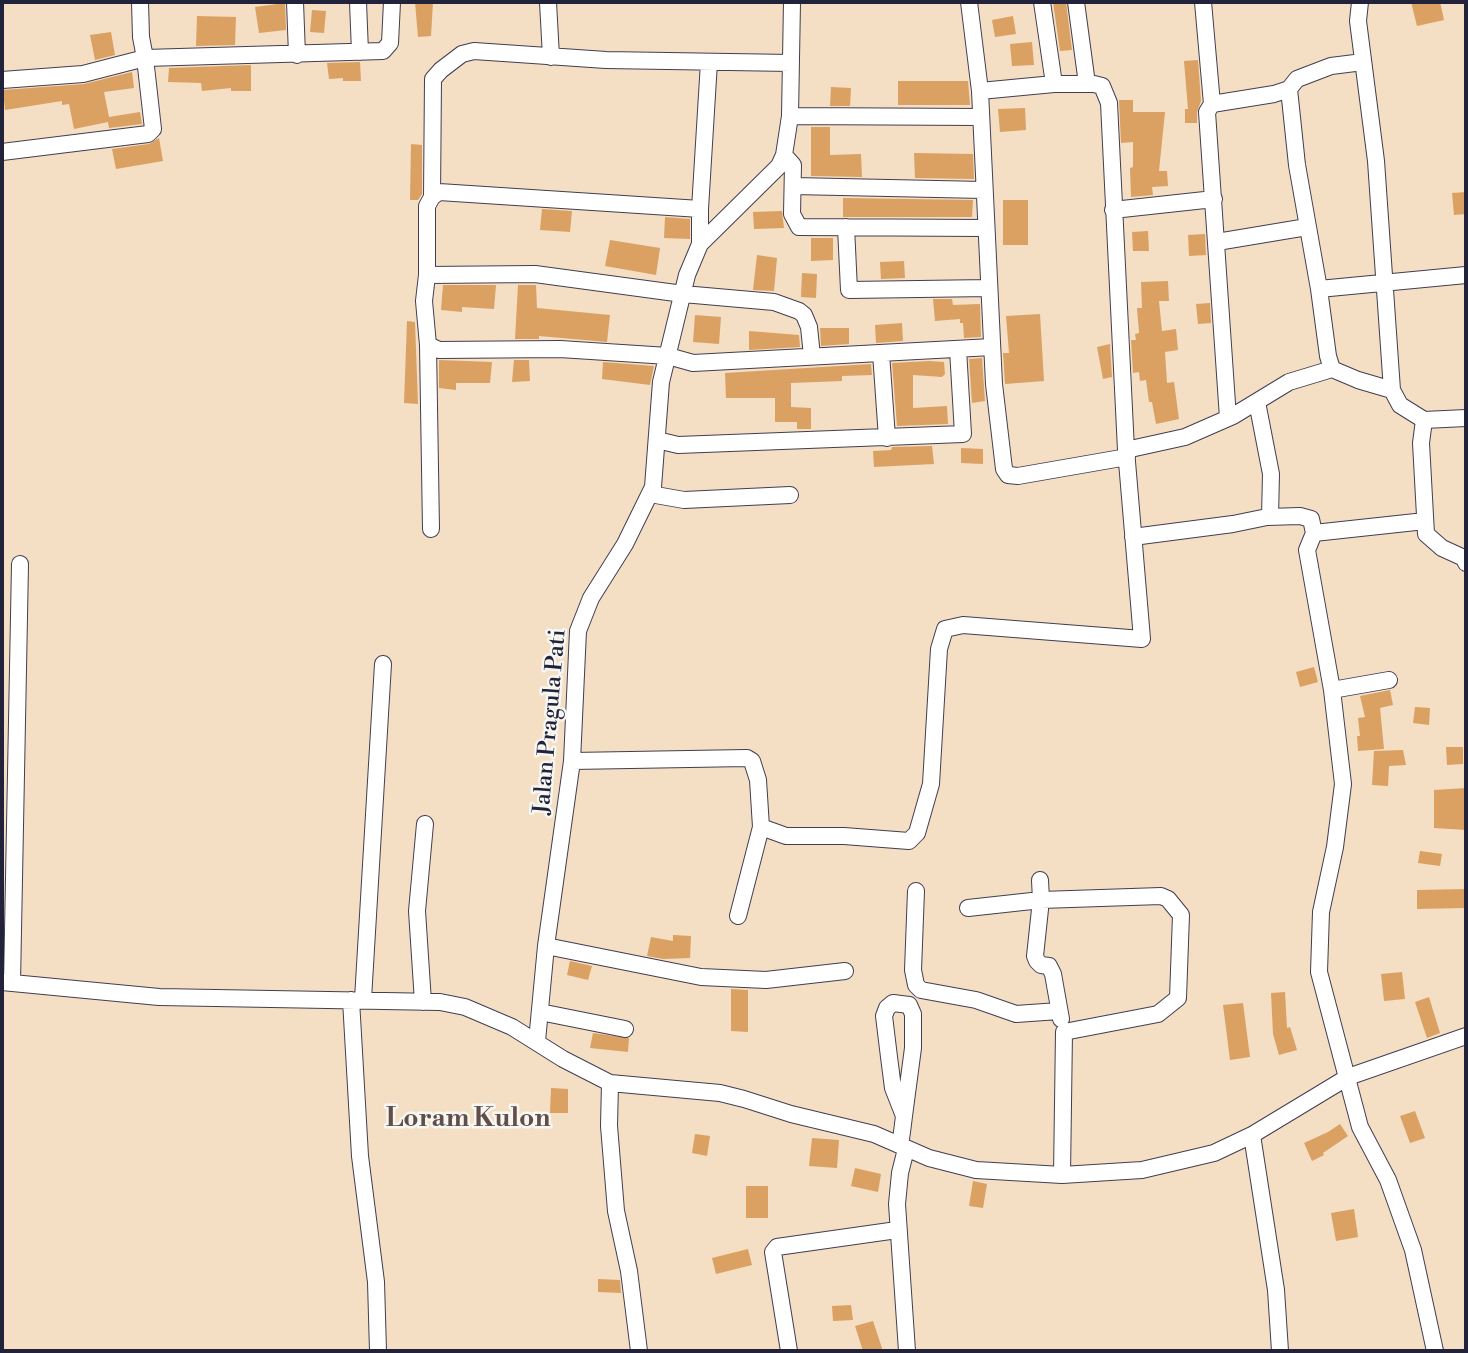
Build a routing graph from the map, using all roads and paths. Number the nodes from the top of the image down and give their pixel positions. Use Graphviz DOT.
graph roads {
  1 [pos="140,2"];
  2 [pos="295,2"];
  3 [pos="358,2"];
  4 [pos="392,2"];
  5 [pos="548,2"];
  6 [pos="792,2"];
  7 [pos="969,2"];
  8 [pos="1042,2"];
  9 [pos="1076,2"];
  10 [pos="1203,2"];
  11 [pos="1360,2"];
  12 [pos="360,52"];
  13 [pos="297,55"];
  14 [pos="551,57"];
  15 [pos="145,58"];
  16 [pos="709,62"];
  17 [pos="1363,62"];
  18 [pos="791,63"];
  19 [pos="2,80"];
  20 [pos="1054,84"];
  21 [pos="1087,84"];
  22 [pos="1289,89"];
  23 [pos="980,91"];
  24 [pos="1212,104"];
  25 [pos="790,116"];
  26 [pos="981,117"];
  27 [pos="2,152"];
  28 [pos="784,155"];
  29 [pos="793,186"];
  30 [pos="984,190"];
  31 [pos="432,197"];
  32 [pos="1214,198"];
  33 [pos="700,209"];
  34 [pos="1113,210"];
  35 [pos="846,227"];
  36 [pos="986,228"];
  37 [pos="1307,228"];
  38 [pos="1217,242"];
  39 [pos="700,244"];
  40 [pos="427,275"];
  41 [pos="1466,275"];
  42 [pos="1385,282"];
  43 [pos="989,288"];
  44 [pos="1319,289"];
  45 [pos="683,294"];
  46 [pos="428,345"];
  47 [pos="992,346"];
  48 [pos="958,349"];
  49 [pos="881,354"];
  50 [pos="668,356"];
  51 [pos="812,356"];
  52 [pos="1332,369"];
  53 [pos="1392,390"];
  54 [pos="1257,402"];
  55 [pos="1228,418"];
  56 [pos="1466,418"];
  57 [pos="1424,420"];
  58 [pos="887,438"];
  59 [pos="657,440"];
  60 [pos="1126,454"];
  61 [pos="650,494"];
  62 [pos="790,495"];
  63 [pos="1270,517"];
  64 [pos="1425,521"];
  65 [pos="431,528"];
  66 [pos="1314,533"];
  67 [pos="1133,537"];
  68 [pos="1463,553"];
  69 [pos="20,564"];
  70 [pos="383,664"];
  71 [pos="1389,680"];
  72 [pos="1332,690"];
  73 [pos="572,761"];
  74 [pos="425,824"];
  75 [pos="761,827"];
  76 [pos="1040,880"];
  77 [pos="916,891"];
  78 [pos="1041,901"];
  79 [pos="968,908"];
  80 [pos="738,916"];
  81 [pos="546,946"];
  82 [pos="845,971"];
  83 [pos="7,983"];
  84 [pos="357,1000"];
  85 [pos="423,1002"];
  86 [pos="1059,1011"];
  87 [pos="540,1012"];
  88 [pos="625,1029"];
  89 [pos="1064,1032"];
  90 [pos="1466,1036"];
  91 [pos="537,1041"];
  92 [pos="1348,1077"];
  93 [pos="611,1083"];
  94 [pos="904,1116"];
  95 [pos="1252,1135"];
  96 [pos="903,1147"];
  97 [pos="1062,1175"];
  98 [pos="897,1230"];
  99 [pos="378,1351"];
  100 [pos="639,1351"];
  101 [pos="789,1351"];
  102 [pos="907,1351"];
  103 [pos="1280,1351"];
  104 [pos="1435,1351"];
  1 -- 15 [label="street"];
  2 -- 13 [label="street"];
  3 -- 12 [label="street"];
  4 -- 12 [label="street"];
  5 -- 14 [label="street"];
  6 -- 18 [label="street, Jalan Pragula Pati"];
  7 -- 23 [label="street"];
  8 -- 20 [label="street"];
  9 -- 21 [label="street"];
  10 -- 24 [label="street"];
  11 -- 17 [label="street"];
  12 -- 13 [label="street"];
  13 -- 15 [label="street"];
  14 -- 16 [label="street"];
  14 -- 31 [label="street"];
  15 -- 19 [label="street"];
  15 -- 27 [label="street"];
  16 -- 18 [label="street"];
  16 -- 33 [label="street"];
  17 -- 22 [label="street"];
  17 -- 42 [label="street"];
  18 -- 25 [label="street, Jalan Pragula Pati"];
  20 -- 21 [label="street"];
  20 -- 23 [label="street"];
  21 -- 34 [label="street"];
  22 -- 24 [label="street"];
  22 -- 37 [label="street"];
  23 -- 26 [label="street"];
  24 -- 32 [label="street"];
  25 -- 26 [label="street"];
  25 -- 28 [label="street, Jalan Pragula Pati"];
  26 -- 30 [label="street"];
  28 -- 29 [label="street"];
  28 -- 39 [label="street, Jalan Pragula Pati"];
  29 -- 30 [label="street"];
  29 -- 35 [label="street"];
  30 -- 36 [label="street"];
  31 -- 33 [label="street"];
  31 -- 40 [label="street"];
  32 -- 34 [label="street"];
  32 -- 38 [label="street"];
  33 -- 39 [label="street"];
  34 -- 60 [label="street"];
  35 -- 36 [label="street"];
  35 -- 43 [label="street"];
  36 -- 43 [label="street"];
  37 -- 38 [label="street"];
  37 -- 44 [label="street"];
  38 -- 55 [label="street"];
  39 -- 45 [label="street, Jalan Pragula Pati"];
  40 -- 45 [label="street"];
  40 -- 46 [label="street"];
  41 -- 42 [label="street"];
  42 -- 44 [label="street"];
  42 -- 53 [label="street"];
  43 -- 47 [label="street"];
  44 -- 52 [label="street"];
  45 -- 50 [label="street, Jalan Pragula Pati"];
  45 -- 51 [label="street"];
  46 -- 50 [label="street"];
  46 -- 65 [label="street"];
  47 -- 48 [label="street"];
  47 -- 60 [label="street"];
  48 -- 49 [label="street"];
  48 -- 58 [label="street"];
  49 -- 51 [label="street"];
  49 -- 58 [label="street"];
  50 -- 51 [label="street"];
  50 -- 59 [label="street, Jalan Pragula Pati"];
  52 -- 53 [label="street"];
  52 -- 54 [label="street"];
  53 -- 57 [label="street"];
  54 -- 55 [label="street"];
  54 -- 63 [label="street"];
  55 -- 60 [label="street"];
  56 -- 57 [label="street"];
  57 -- 64 [label="street"];
  58 -- 59 [label="street"];
  59 -- 61 [label="street, Jalan Pragula Pati"];
  60 -- 67 [label="street"];
  61 -- 62 [label="street"];
  61 -- 73 [label="street, Jalan Pragula Pati"];
  63 -- 66 [label="street"];
  63 -- 67 [label="street"];
  64 -- 66 [label="street"];
  64 -- 68 [label="street"];
  66 -- 72 [label="street"];
  67 -- 75 [label="street"];
  69 -- 83 [label="street"];
  70 -- 84 [label="street"];
  71 -- 72 [label="street"];
  72 -- 92 [label="street"];
  73 -- 75 [label="street"];
  73 -- 81 [label="street, Jalan Pragula Pati"];
  74 -- 85 [label="street"];
  75 -- 80 [label="street"];
  76 -- 78 [label="street"];
  77 -- 86 [label="street"];
  78 -- 79 [label="street"];
  78 -- 86 [label="street"];
  78 -- 89 [label="street"];
  81 -- 82 [label="street"];
  81 -- 87 [label="street, Jalan Pragula Pati"];
  83 -- 84 [label="street"];
  84 -- 85 [label="street"];
  84 -- 99 [label="street"];
  85 -- 91 [label="street"];
  86 -- 89 [label="street"];
  87 -- 88 [label="street"];
  87 -- 91 [label="street, Jalan Pragula Pati"];
  89 -- 97 [label="street"];
  90 -- 92 [label="street"];
  91 -- 93 [label="street"];
  92 -- 95 [label="street"];
  92 -- 104 [label="street"];
  93 -- 96 [label="street"];
  93 -- 100 [label="street"];
  94 -- 94 [label="street"];
  94 -- 96 [label="street"];
  95 -- 97 [label="street"];
  95 -- 103 [label="street"];
  96 -- 97 [label="street"];
  96 -- 98 [label="street"];
  98 -- 101 [label="street"];
  98 -- 102 [label="street"];
}
